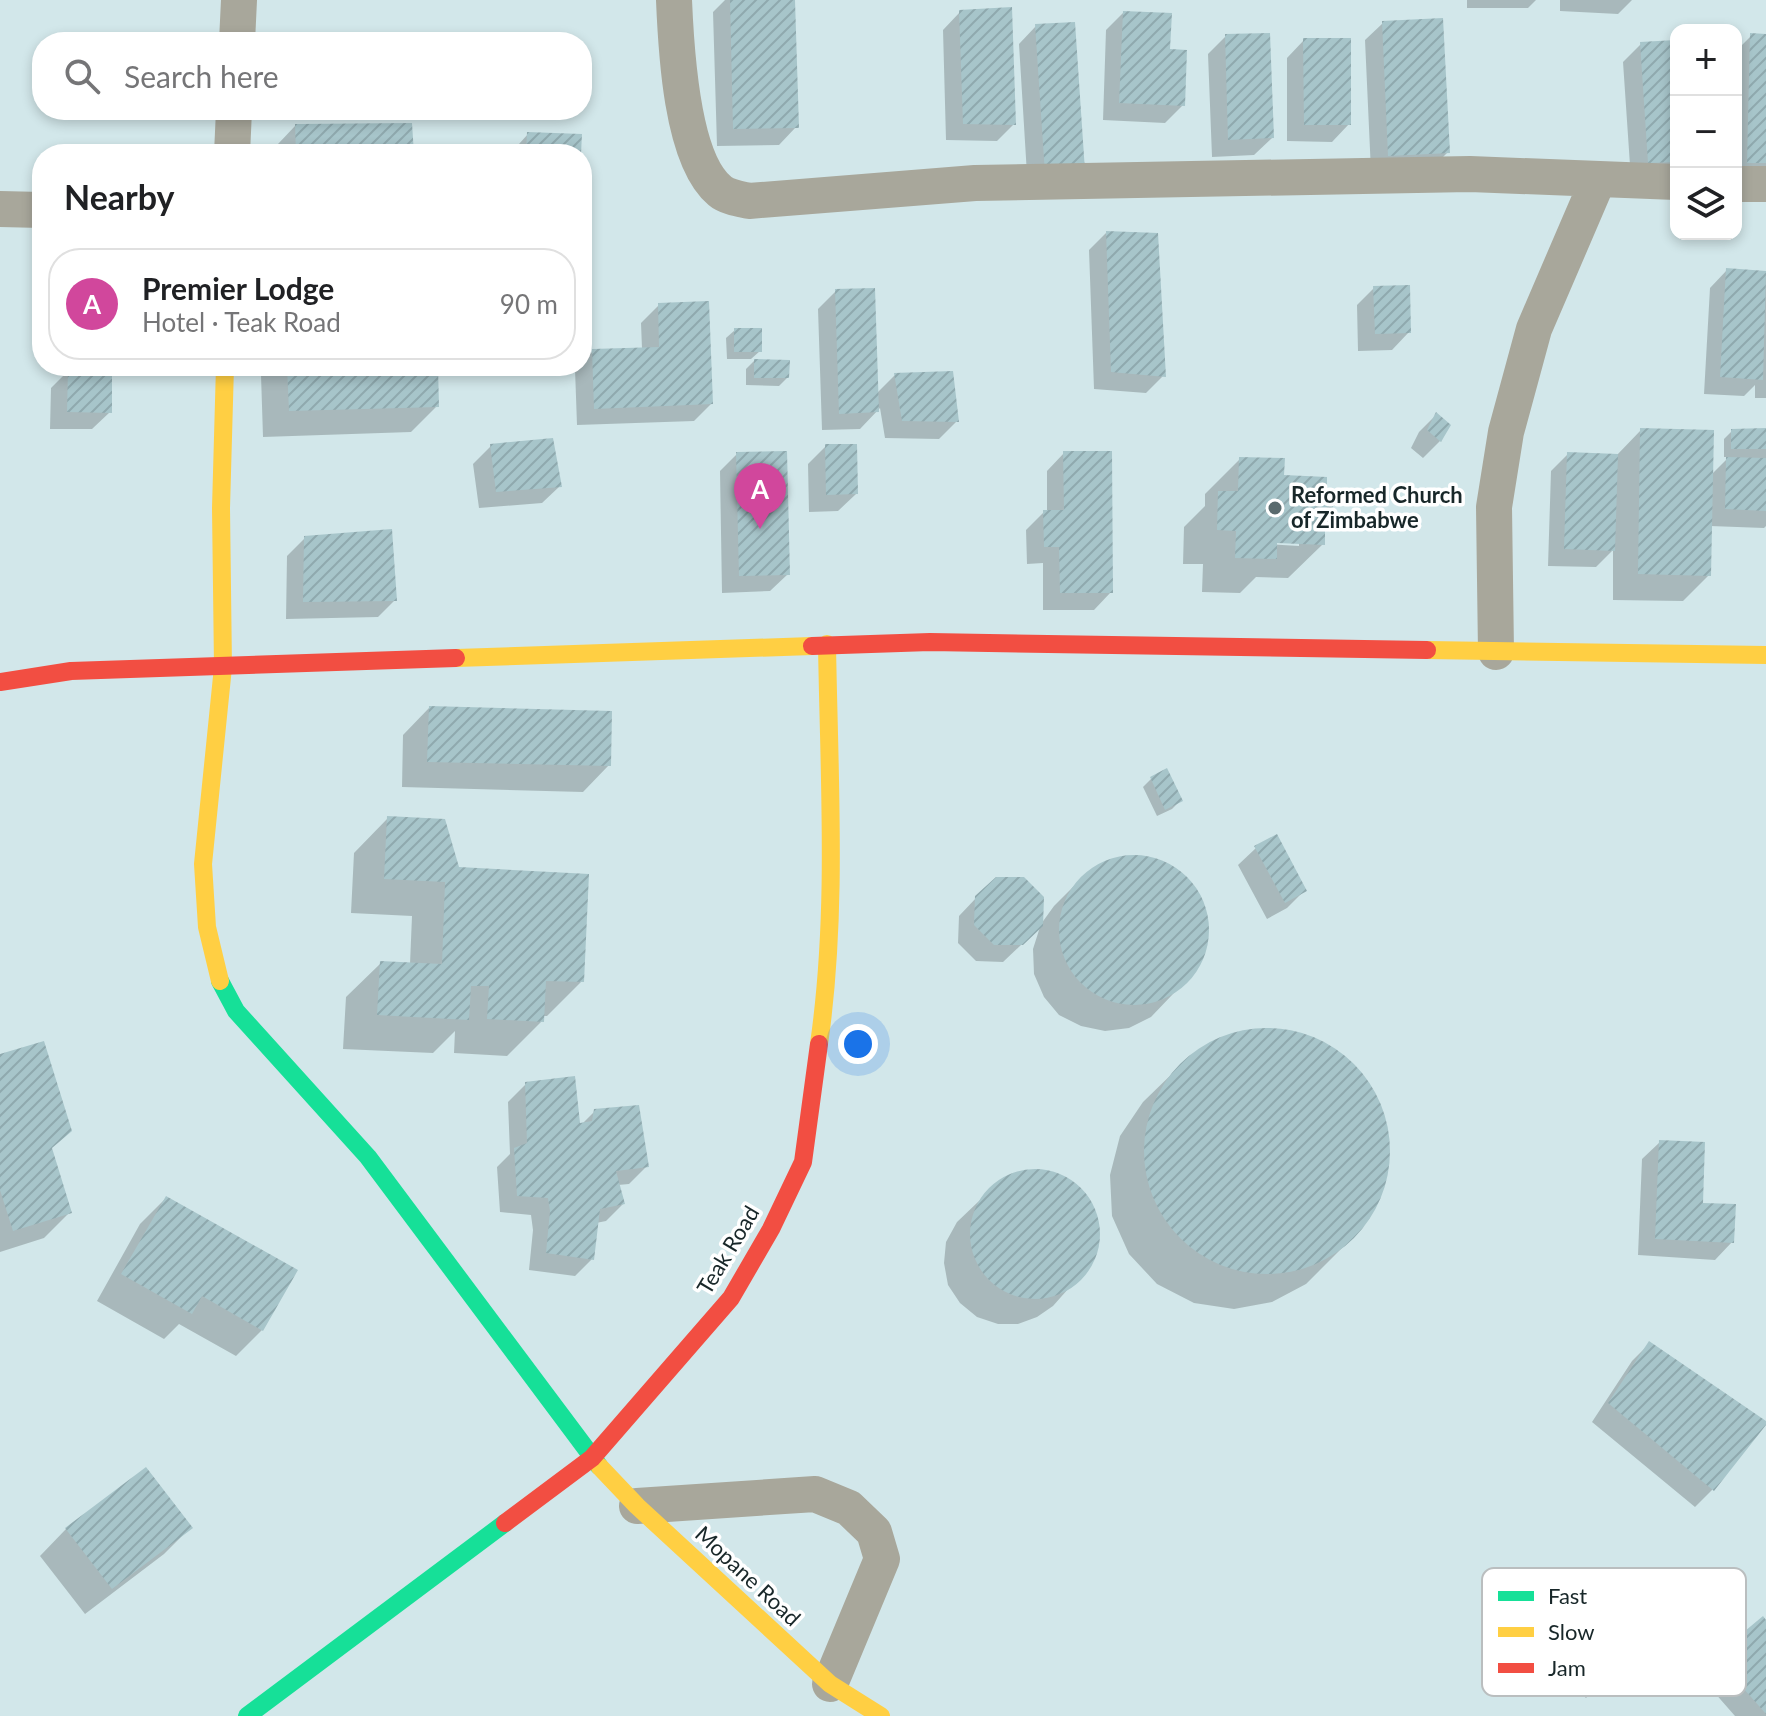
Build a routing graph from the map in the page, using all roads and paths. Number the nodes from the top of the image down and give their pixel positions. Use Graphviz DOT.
graph roads {
  1 [pos="239,0"];
  2 [pos="674,0"];
  3 [pos="237,32"];
  4 [pos="234,120"];
  5 [pos="232,144"];
  6 [pos="1598,180"];
  7 [pos="1670,182"];
  8 [pos="1742,184"];
  9 [pos="1766,184"];
  10 [pos="0,209"];
  11 [pos="32,210"];
  12 [pos="225,376"];
  13 [pos="827,644"];
  14 [pos="1496,652"];
  15 [pos="1766,655"];
  16 [pos="223,667"];
  17 [pos="0,682"];
  18 [pos="592,1458"];
  19 [pos="637,1506"];
  20 [pos="830,1684"];
  21 [pos="247,1716"];
  22 [pos="881,1716"];
  1 -- 3 [label="street"];
  2 -- 6 [label="street"];
  4 -- 5 [label="street"];
  6 -- 7 [label="street"];
  6 -- 14 [label="street"];
  8 -- 9 [label="street"];
  10 -- 11 [label="street"];
  12 -- 16 [label="street, Mopane Road"];
  13 -- 14 [label="street"];
  13 -- 16 [label="street"];
  13 -- 18 [label="street, Teak Road"];
  14 -- 15 [label="street"];
  16 -- 17 [label="street"];
  16 -- 18 [label="street, Mopane Road"];
  18 -- 19 [label="street, Mopane Road"];
  18 -- 21 [label="street, Teak Road"];
  19 -- 20 [label="street, Mopane Road"];
  19 -- 20 [label="street"];
  20 -- 22 [label="street, Mopane Road"];
}
